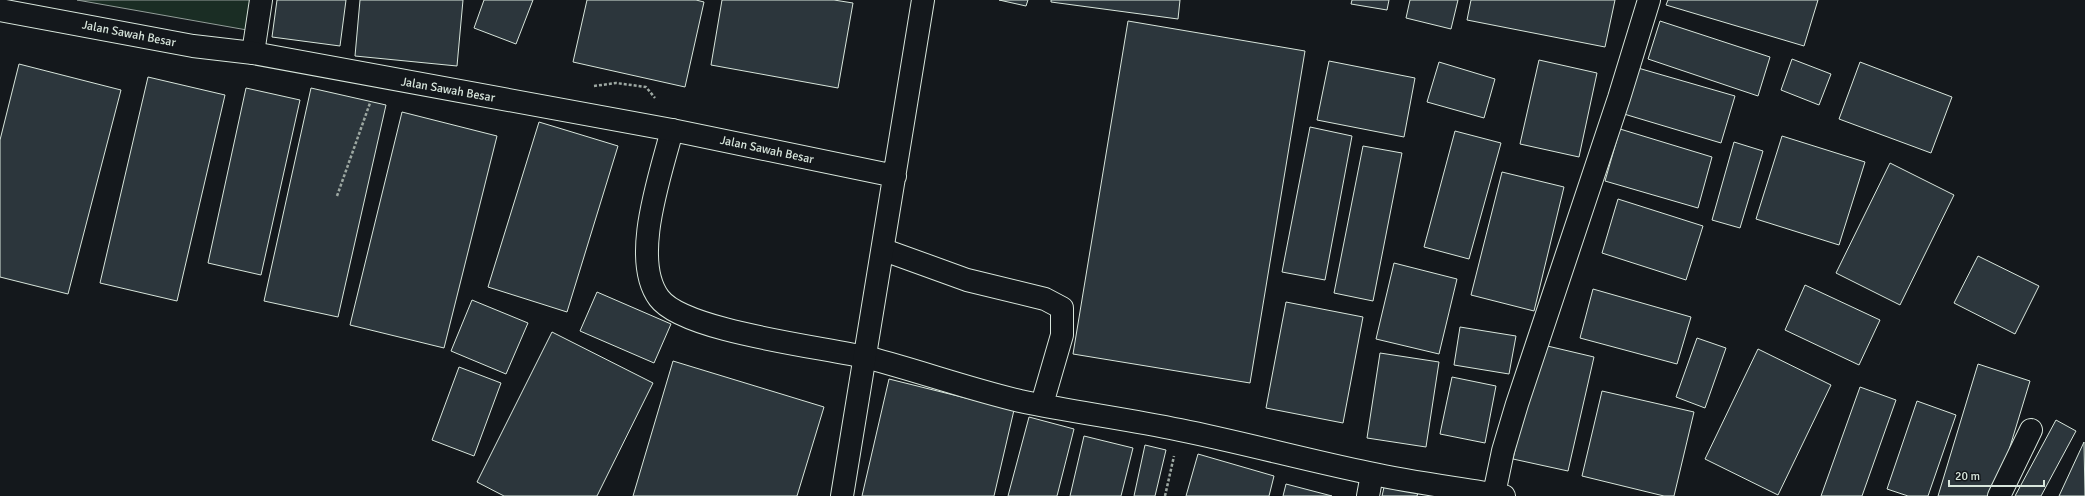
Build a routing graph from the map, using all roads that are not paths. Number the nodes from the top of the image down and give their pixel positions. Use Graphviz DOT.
graph roads {
  1 [pos="261,0"];
  2 [pos="923,0"];
  3 [pos="1649,0"];
  4 [pos="0,10"];
  5 [pos="253,54"];
  6 [pos="672,130"];
  7 [pos="895,176"];
  8 [pos="884,250"];
  9 [pos="866,358"];
  10 [pos="1042,404"];
  11 [pos="2031,430"];
  12 [pos="1372,474"];
  13 [pos="1499,495"];
  14 [pos="842,496"];
  15 [pos="1368,496"];
  16 [pos="1999,496"];
  1 -- 5 [label="street"];
  2 -- 7 [label="street"];
  3 -- 13 [label="street"];
  4 -- 5 [label="street, Jalan Sawah Besar"];
  5 -- 6 [label="street, Jalan Sawah Besar"];
  6 -- 7 [label="street, Jalan Sawah Besar"];
  6 -- 9 [label="street"];
  7 -- 8 [label="street"];
  8 -- 9 [label="street"];
  8 -- 10 [label="street"];
  9 -- 10 [label="street"];
  9 -- 14 [label="street"];
  10 -- 12 [label="street"];
  11 -- 16 [label="street"];
  12 -- 13 [label="street"];
  12 -- 15 [label="street"];
}
